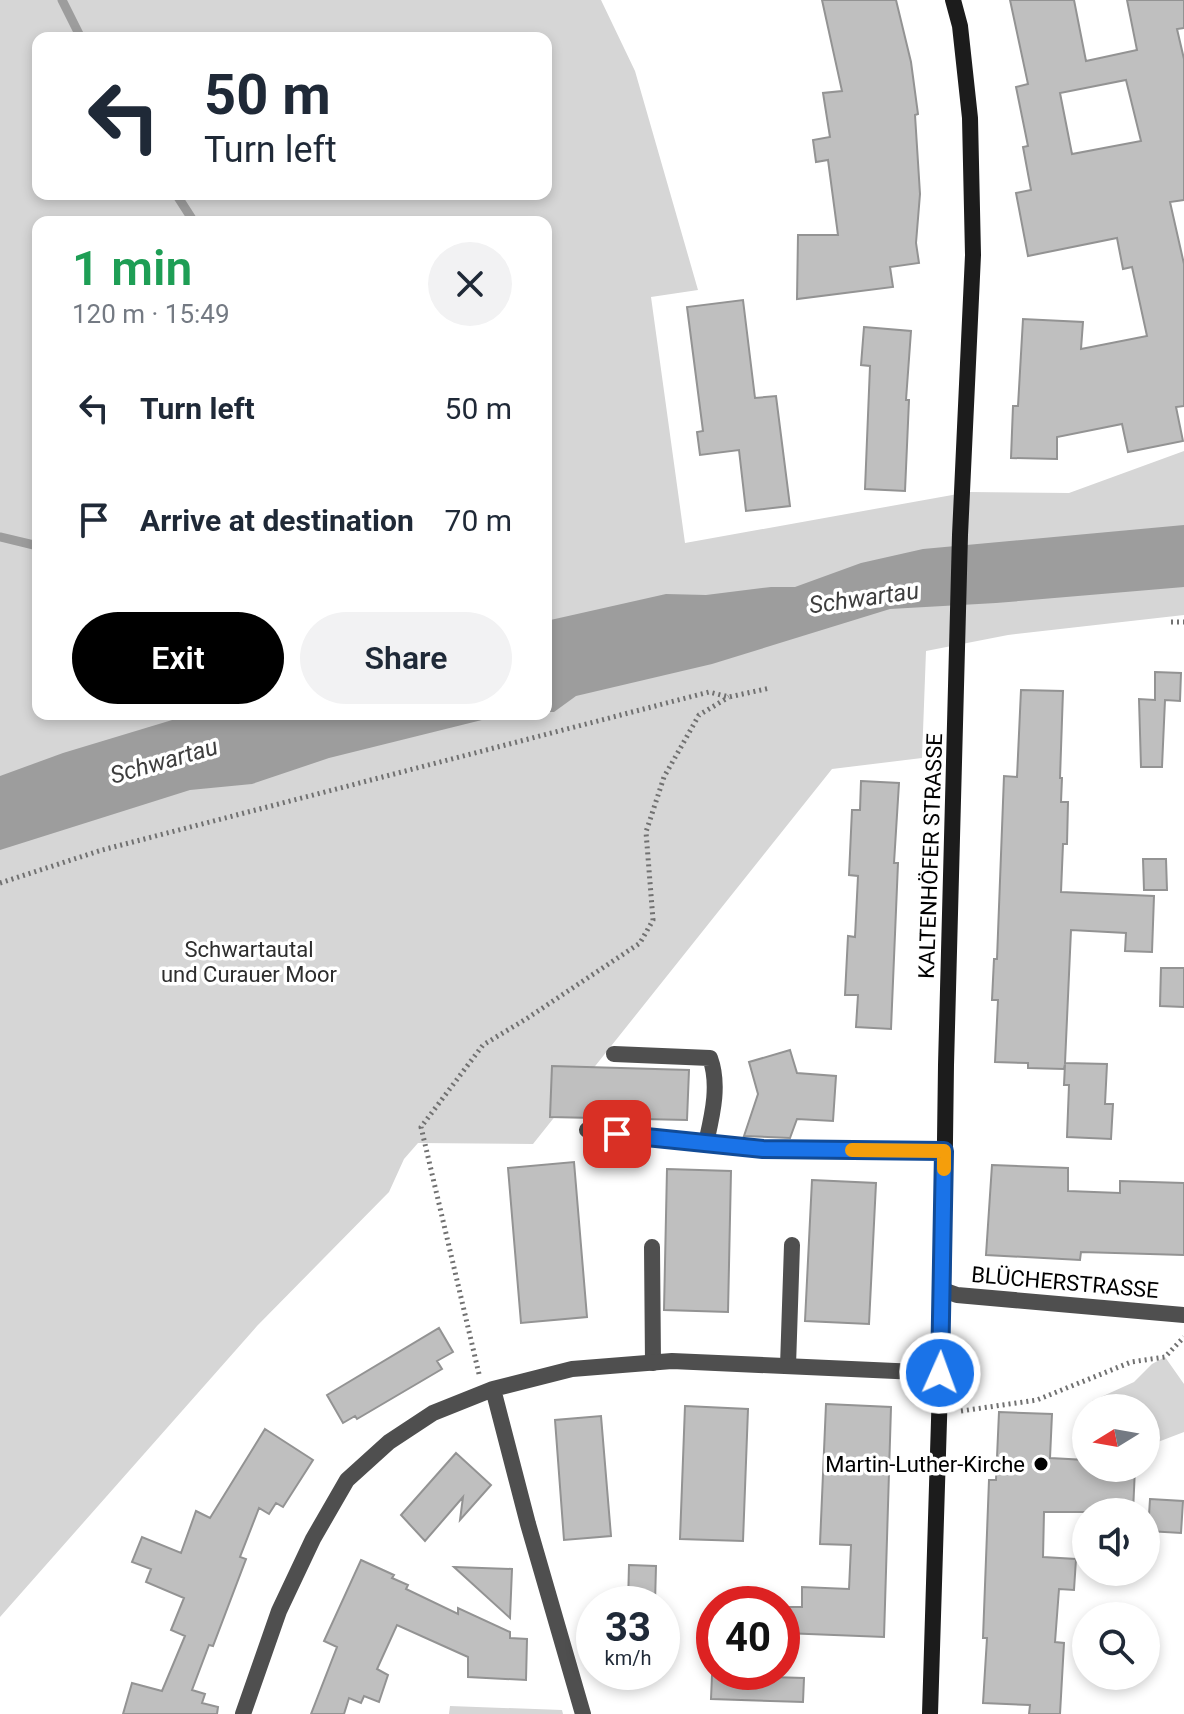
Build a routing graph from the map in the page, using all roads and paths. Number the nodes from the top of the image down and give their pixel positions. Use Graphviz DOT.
graph roads {
  1 [pos="953,0"];
  2 [pos="1171,622"];
  3 [pos="1184,622"];
  4 [pos="770,688"];
  5 [pos="729,697"];
  6 [pos="0,883"];
  7 [pos="614,1054"];
  8 [pos="587,1130"];
  9 [pos="706,1143"];
  10 [pos="944,1151"];
  11 [pos="792,1245"];
  12 [pos="652,1247"];
  13 [pos="943,1290"];
  14 [pos="1184,1315"];
  15 [pos="1184,1337"];
  16 [pos="653,1363"];
  17 [pos="788,1366"];
  18 [pos="940,1373"];
  19 [pos="493,1389"];
  20 [pos="940,1413"];
  21 [pos="243,1714"];
  22 [pos="583,1714"];
  23 [pos="930,1714"];
  1 -- 10 [label="street, KALTENHÖFER STRASSE"];
  2 -- 3 [label="path"];
  4 -- 5 [label="path"];
  5 -- 6 [label="path"];
  5 -- 19 [label="path"];
  7 -- 9 [label="street"];
  8 -- 9 [label="street"];
  9 -- 10 [label="street"];
  10 -- 13 [label="street, KALTENHÖFER STRASSE"];
  11 -- 17 [label="street"];
  12 -- 16 [label="street"];
  13 -- 14 [label="street, BLÜCHERSTRASSE"];
  13 -- 18 [label="street, KALTENHÖFER STRASSE"];
  15 -- 20 [label="path"];
  16 -- 17 [label="street"];
  16 -- 19 [label="street"];
  17 -- 18 [label="street"];
  18 -- 20 [label="street, KALTENHÖFER STRASSE"];
  19 -- 21 [label="street"];
  19 -- 22 [label="street"];
  20 -- 23 [label="street, KALTENHÖFER STRASSE"];
}
